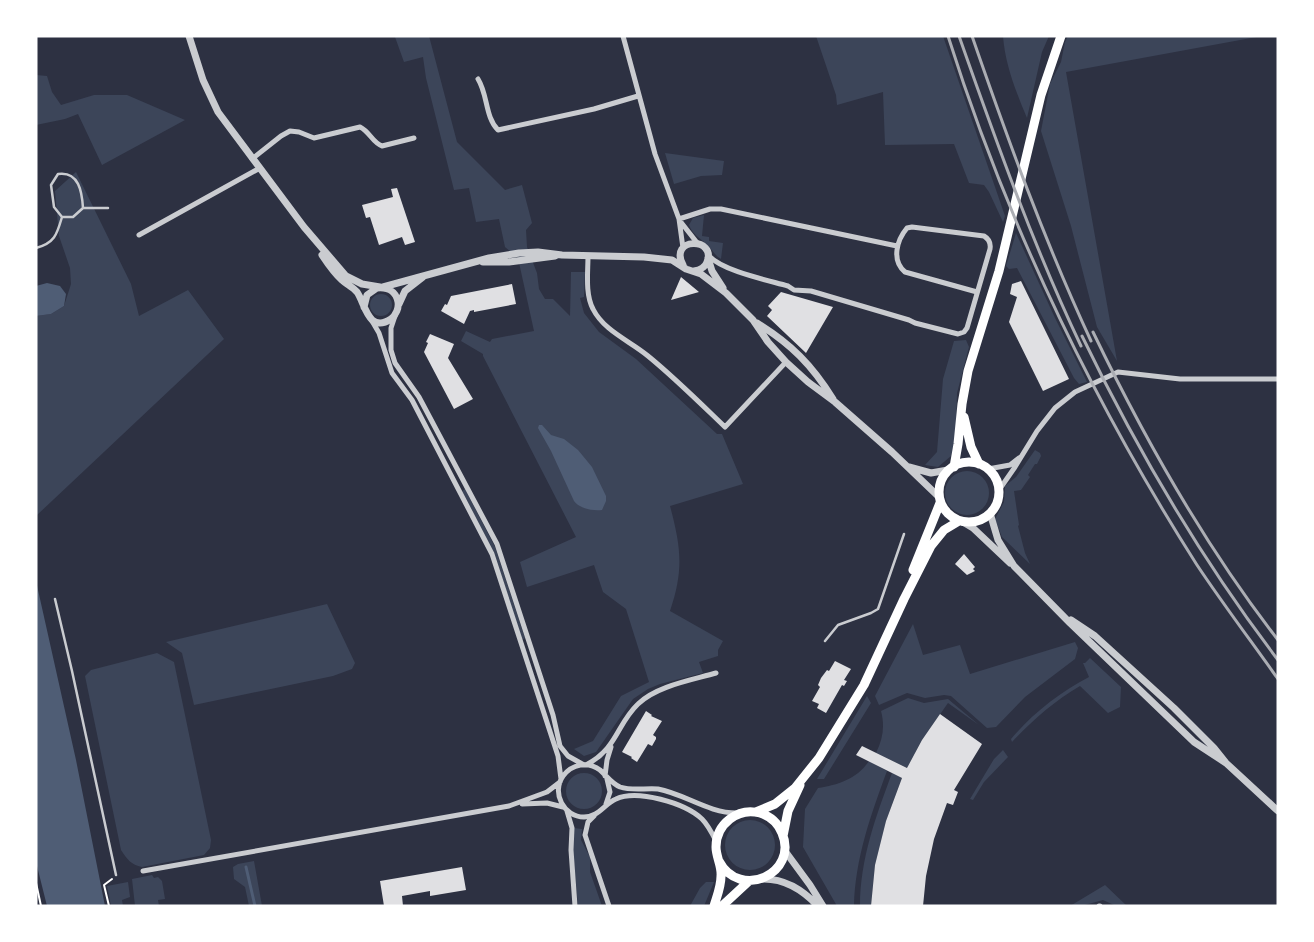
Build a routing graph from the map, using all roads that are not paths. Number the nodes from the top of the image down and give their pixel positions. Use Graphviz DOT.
graph roads {
  1 [pos="189,36"];
  2 [pos="623,36"];
  3 [pos="1061,36"];
  4 [pos="478,80"];
  5 [pos="638,96"];
  6 [pos="414,138"];
  7 [pos="252,159"];
  8 [pos="260,168"];
  9 [pos="83,208"];
  10 [pos="108,208"];
  11 [pos="62,217"];
  12 [pos="679,219"];
  13 [pos="139,235"];
  14 [pos="314,240"];
  15 [pos="698,244"];
  16 [pos="897,246"];
  17 [pos="36,248"];
  18 [pos="683,249"];
  19 [pos="588,256"];
  20 [pos="708,256"];
  21 [pos="669,258"];
  22 [pos="683,266"];
  23 [pos="692,271"];
  24 [pos="423,277"];
  25 [pos="381,287"];
  26 [pos="977,292"];
  27 [pos="726,293"];
  28 [pos="364,307"];
  29 [pos="397,309"];
  30 [pos="371,318"];
  31 [pos="753,320"];
  32 [pos="786,362"];
  33 [pos="1278,379"];
  34 [pos="834,402"];
  35 [pos="962,404"];
  36 [pos="1023,454"];
  37 [pos="979,464"];
  38 [pos="909,467"];
  39 [pos="951,468"];
  40 [pos="988,469"];
  41 [pos="999,490"];
  42 [pos="940,500"];
  43 [pos="990,513"];
  44 [pos="961,522"];
  45 [pos="904,534"];
  46 [pos="1014,566"];
  47 [pos="55,599"];
  48 [pos="904,599"];
  49 [pos="825,641"];
  50 [pos="716,673"];
  51 [pos="612,743"];
  52 [pos="585,765"];
  53 [pos="606,777"];
  54 [pos="560,780"];
  55 [pos="803,780"];
  56 [pos="516,804"];
  57 [pos="606,805"];
  58 [pos="566,809"];
  59 [pos="1278,811"];
  60 [pos="744,812"];
  61 [pos="756,812"];
  62 [pos="596,814"];
  63 [pos="783,836"];
  64 [pos="716,841"];
  65 [pos="785,851"];
  66 [pos="719,861"];
  67 [pos="143,871"];
  68 [pos="116,875"];
  69 [pos="760,879"];
  70 [pos="749,881"];
  71 [pos="575,906"];
  72 [pos="609,906"];
  73 [pos="714,906"];
  74 [pos="722,906"];
  75 [pos="818,906"];
  76 [pos="823,906"];
  1 -- 7 [label="street"];
  2 -- 5 [label="street"];
  3 -- 35 [label="main road"];
  4 -- 5 [label="street"];
  5 -- 12 [label="street"];
  6 -- 7 [label="street"];
  7 -- 8 [label="street"];
  8 -- 13 [label="street"];
  8 -- 14 [label="street"];
  9 -- 10 [label="lane"];
  9 -- 11 [label="lane"];
  9 -- 11 [label="lane"];
  11 -- 17 [label="lane"];
  12 -- 15 [label="street"];
  12 -- 16 [label="street"];
  12 -- 18 [label="street"];
  14 -- 25 [label="street"];
  14 -- 28 [label="street"];
  15 -- 18 [label="street"];
  15 -- 20 [label="street"];
  16 -- 26 [label="street"];
  16 -- 26 [label="street"];
  18 -- 21 [label="street"];
  18 -- 22 [label="street"];
  19 -- 21 [label="street"];
  19 -- 24 [label="street"];
  19 -- 32 [label="street"];
  20 -- 23 [label="street"];
  20 -- 26 [label="street"];
  20 -- 27 [label="street"];
  21 -- 22 [label="street"];
  22 -- 23 [label="street"];
  23 -- 27 [label="street"];
  24 -- 25 [label="street"];
  24 -- 29 [label="street"];
  25 -- 28 [label="street"];
  25 -- 29 [label="street"];
  27 -- 31 [label="street"];
  28 -- 30 [label="street"];
  29 -- 30 [label="street"];
  29 -- 52 [label="street"];
  30 -- 54 [label="street"];
  31 -- 32 [label="street"];
  31 -- 34 [label="street"];
  32 -- 34 [label="street"];
  33 -- 36 [label="street"];
  34 -- 38 [label="street"];
  35 -- 37 [label="main road"];
  35 -- 39 [label="main road"];
  36 -- 40 [label="street"];
  36 -- 41 [label="street"];
  37 -- 39 [label="main road"];
  37 -- 40 [label="main road"];
  38 -- 39 [label="street"];
  38 -- 42 [label="street"];
  39 -- 42 [label="main road"];
  40 -- 41 [label="main road"];
  41 -- 43 [label="main road"];
  42 -- 44 [label="main road"];
  42 -- 48 [label="main road"];
  43 -- 44 [label="main road"];
  43 -- 46 [label="street"];
  44 -- 46 [label="street"];
  44 -- 48 [label="main road"];
  45 -- 49 [label="lane"];
  46 -- 59 [label="street"];
  47 -- 68 [label="lane"];
  48 -- 55 [label="main road"];
  50 -- 51 [label="street"];
  51 -- 52 [label="street"];
  51 -- 53 [label="street"];
  52 -- 53 [label="street"];
  52 -- 54 [label="street"];
  53 -- 57 [label="street"];
  53 -- 60 [label="street"];
  54 -- 56 [label="street"];
  54 -- 58 [label="street"];
  55 -- 61 [label="main road"];
  55 -- 63 [label="main road"];
  56 -- 58 [label="street"];
  56 -- 67 [label="street"];
  57 -- 62 [label="street"];
  57 -- 64 [label="street"];
  58 -- 62 [label="street"];
  58 -- 71 [label="street"];
  60 -- 61 [label="main road"];
  60 -- 64 [label="main road"];
  61 -- 63 [label="main road"];
  62 -- 72 [label="street"];
  63 -- 65 [label="main road"];
  64 -- 66 [label="main road"];
  65 -- 69 [label="main road"];
  65 -- 76 [label="street"];
  66 -- 70 [label="main road"];
  66 -- 73 [label="main road"];
  69 -- 70 [label="main road"];
  69 -- 75 [label="street"];
  70 -- 74 [label="main road"];
}
